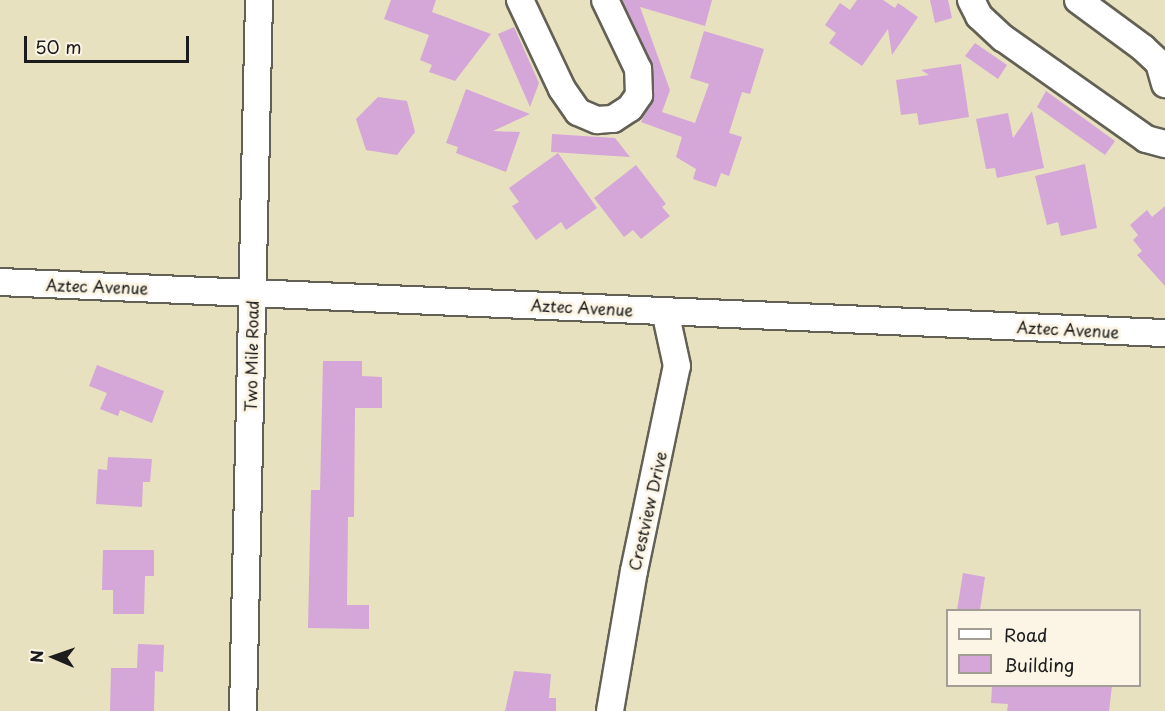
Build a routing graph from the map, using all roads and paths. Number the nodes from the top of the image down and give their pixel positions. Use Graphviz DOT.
graph roads {
  1 [pos="259,0"];
  2 [pos="520,0"];
  3 [pos="605,0"];
  4 [pos="971,0"];
  5 [pos="1078,0"];
  6 [pos="1165,84"];
  7 [pos="1165,144"];
  8 [pos="0,282"];
  9 [pos="253,293"];
  10 [pos="665,311"];
  11 [pos="1165,333"];
  12 [pos="243,711"];
  13 [pos="610,711"];
  1 -- 9 [label="street, Two Mile Road"];
  2 -- 3 [label="street"];
  4 -- 7 [label="street"];
  5 -- 6 [label="street"];
  8 -- 9 [label="street, Aztec Avenue"];
  9 -- 10 [label="street, Aztec Avenue"];
  9 -- 12 [label="street, Two Mile Road"];
  10 -- 11 [label="street, Aztec Avenue"];
  10 -- 13 [label="street, Crestview Drive"];
}
